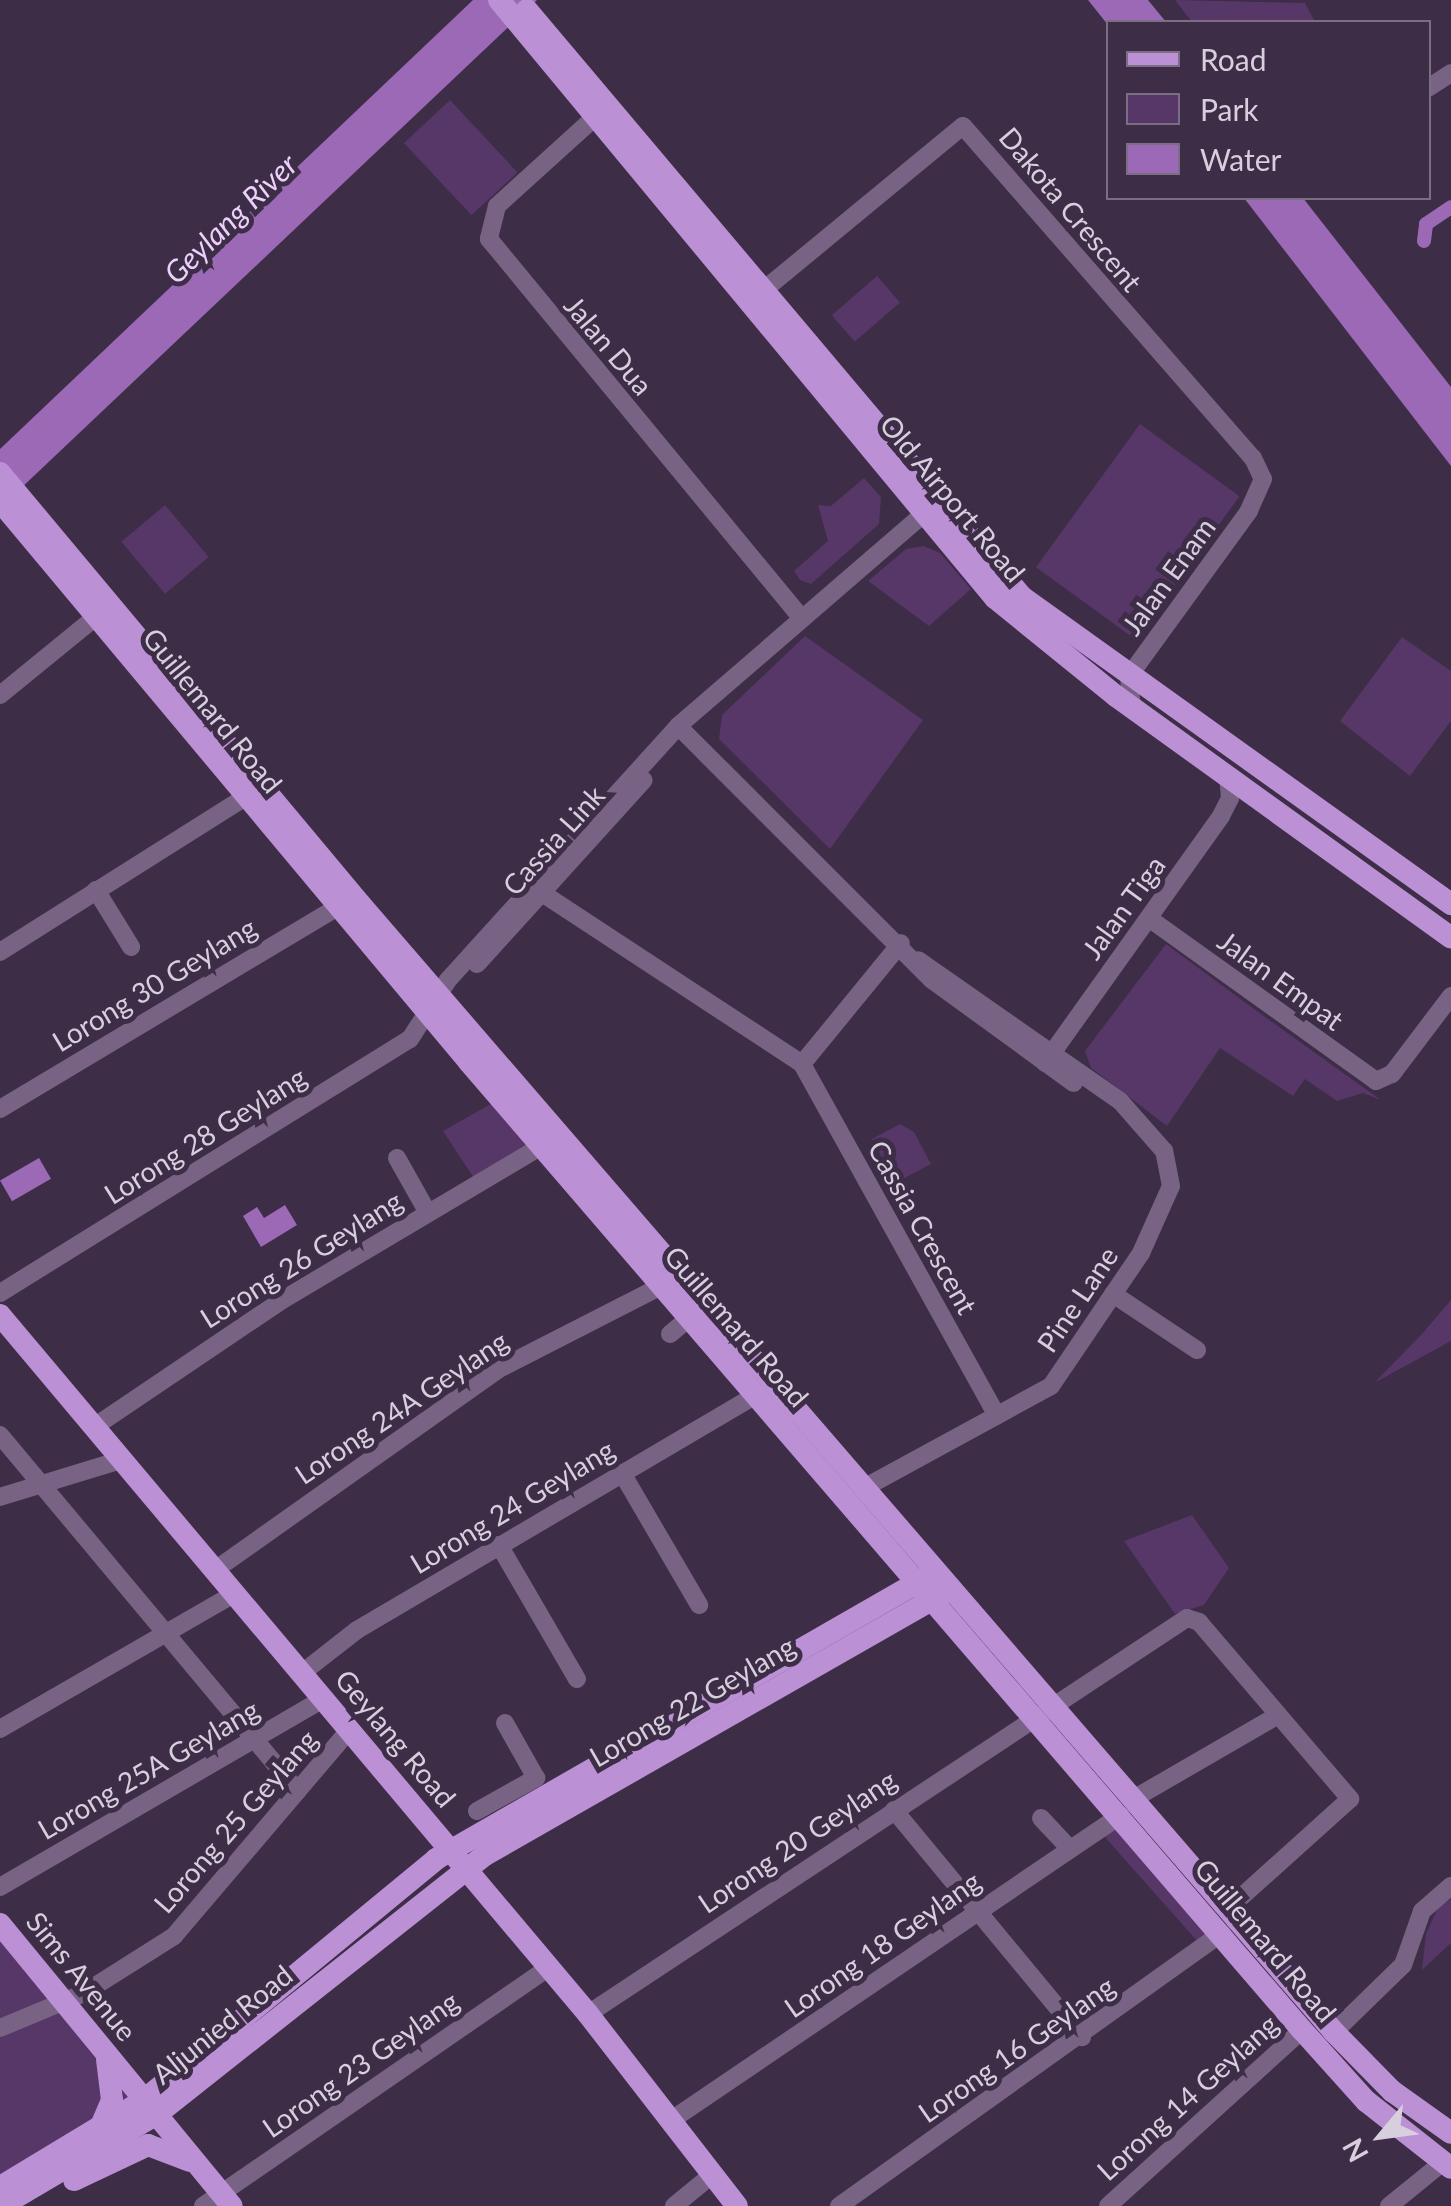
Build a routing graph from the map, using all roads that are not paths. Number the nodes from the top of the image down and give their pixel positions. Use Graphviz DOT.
graph roads {
  1 [pos="499,0"];
  2 [pos="522,12"];
  3 [pos="603,110"];
  4 [pos="764,289"];
  5 [pos="0,473"];
  6 [pos="1263,478"];
  7 [pos="933,505"];
  8 [pos="12,516"];
  9 [pos="98,616"];
  10 [pos="800,616"];
  11 [pos="1130,676"];
  12 [pos="0,695"];
  13 [pos="1132,708"];
  14 [pos="682,730"];
  15 [pos="1228,777"];
  16 [pos="245,797"];
  17 [pos="1256,797"];
  18 [pos="96,890"];
  19 [pos="542,893"];
  20 [pos="1451,904"];
  21 [pos="338,907"];
  22 [pos="1154,922"];
  23 [pos="1451,938"];
  24 [pos="901,944"];
  25 [pos="131,947"];
  26 [pos="0,952"];
  27 [pos="1451,996"];
  28 [pos="435,1005"];
  29 [pos="1052,1061"];
  30 [pos="802,1064"];
  31 [pos="0,1109"];
  32 [pos="542,1146"];
  33 [pos="400,1163"];
  34 [pos="424,1206"];
  35 [pos="671,1281"];
  36 [pos="0,1293"];
  37 [pos="1112,1294"];
  38 [pos="0,1315"];
  39 [pos="690,1318"];
  40 [pos="670,1334"];
  41 [pos="1197,1350"];
  42 [pos="756,1394"];
  43 [pos="997,1416"];
  44 [pos="94,1427"];
  45 [pos="0,1435"];
  46 [pos="121,1460"];
  47 [pos="622,1472"];
  48 [pos="41,1484"];
  49 [pos="862,1489"];
  50 [pos="0,1498"];
  51 [pos="499,1545"];
  52 [pos="215,1570"];
  53 [pos="933,1586"];
  54 [pos="234,1594"];
  55 [pos="699,1605"];
  56 [pos="165,1634"];
  57 [pos="302,1673"];
  58 [pos="577,1679"];
  59 [pos="323,1699"];
  60 [pos="1044,1709"];
  61 [pos="1278,1715"];
  62 [pos="505,1722"];
  63 [pos="0,1729"];
  64 [pos="350,1729"];
  65 [pos="255,1740"];
  66 [pos="298,1791"];
  67 [pos="1128,1806"];
  68 [pos="894,1810"];
  69 [pos="477,1811"];
  70 [pos="1041,1818"];
  71 [pos="1070,1848"];
  72 [pos="458,1859"];
  73 [pos="0,1886"];
  74 [pos="1451,1886"];
  75 [pos="1229,1908"];
  76 [pos="979,1911"];
  77 [pos="0,1924"];
  78 [pos="1222,1933"];
  79 [pos="549,1967"];
  80 [pos="65,2002"];
  81 [pos="588,2014"];
  82 [pos="0,2028"];
  83 [pos="1302,2030"];
  84 [pos="1334,2032"];
  85 [pos="1082,2037"];
  86 [pos="105,2050"];
  87 [pos="150,2107"];
  88 [pos="673,2119"];
  89 [pos="100,2126"];
  90 [pos="1451,2133"];
  91 [pos="1447,2166"];
  92 [pos="201,2168"];
  93 [pos="714,2174"];
  94 [pos="0,2186"];
  95 [pos="31,2190"];
  96 [pos="219,2202"];
  97 [pos="1,2206"];
  98 [pos="674,2206"];
  99 [pos="737,2206"];
  100 [pos="839,2206"];
  101 [pos="1108,2206"];
  102 [pos="1389,2206"];
  1 -- 2 [label="main road, Old Airport Road"];
  2 -- 3 [label="main road, Old Airport Road"];
  3 -- 4 [label="main road, Old Airport Road"];
  3 -- 7 [label="main road, Old Airport Road"];
  3 -- 10 [label="street, Jalan Dua"];
  4 -- 6 [label="street, Dakota Crescent"];
  4 -- 7 [label="main road, Old Airport Road"];
  5 -- 8 [label="main road, Guillemard Road"];
  6 -- 11 [label="street, Jalan Enam"];
  7 -- 10 [label="street, Cassia Link"];
  7 -- 11 [label="main road, Old Airport Road"];
  7 -- 13 [label="main road, Old Airport Road"];
  8 -- 9 [label="main road, Guillemard Road"];
  8 -- 28 [label="main road, Guillemard Road"];
  9 -- 12 [label="street"];
  9 -- 16 [label="main road, Guillemard Road"];
  10 -- 14 [label="street, Cassia Link"];
  11 -- 13 [label="street, Jalan Enam"];
  11 -- 20 [label="main road, Old Airport Road"];
  13 -- 15 [label="main road, Old Airport Road"];
  14 -- 19 [label="street, Cassia Link"];
  14 -- 24 [label="street, Pine Lane"];
  14 -- 28 [label="street, Cassia Link"];
  15 -- 17 [label="main road, Old Airport Road"];
  15 -- 22 [label="street, Jalan Tiga"];
  16 -- 18 [label="street"];
  16 -- 21 [label="main road, Guillemard Road"];
  17 -- 22 [label="street, Jalan Tiga"];
  17 -- 23 [label="main road, Old Airport Road"];
  18 -- 25 [label="street"];
  18 -- 26 [label="street"];
  19 -- 28 [label="street, Cassia Link"];
  19 -- 30 [label="street, Cassia Crescent"];
  21 -- 28 [label="main road, Guillemard Road"];
  21 -- 31 [label="street, Lorong 30 Geylang"];
  22 -- 27 [label="street, Jalan Empat"];
  22 -- 29 [label="street, Jalan Tiga"];
  24 -- 29 [label="street, Pine Lane"];
  24 -- 30 [label="street"];
  28 -- 32 [label="main road, Guillemard Road"];
  28 -- 35 [label="main road, Guillemard Road"];
  28 -- 36 [label="street, Lorong 28 Geylang"];
  29 -- 37 [label="street, Pine Lane"];
  30 -- 43 [label="street, Cassia Crescent"];
  32 -- 34 [label="street, Lorong 26 Geylang"];
  32 -- 35 [label="main road, Guillemard Road"];
  33 -- 34 [label="street"];
  34 -- 44 [label="street, Lorong 26 Geylang"];
  35 -- 39 [label="main road, Guillemard Road"];
  35 -- 49 [label="main road, Guillemard Road"];
  35 -- 52 [label="street, Lorong 24A Geylang"];
  37 -- 41 [label="street"];
  37 -- 43 [label="street, Pine Lane"];
  38 -- 44 [label="main road, Geylang Road"];
  39 -- 40 [label="street"];
  39 -- 42 [label="main road, Guillemard Road"];
  42 -- 47 [label="street, Lorong 24 Geylang"];
  42 -- 53 [label="main road, Guillemard Road"];
  43 -- 49 [label="street, Pine Lane"];
  44 -- 46 [label="main road, Geylang Road"];
  45 -- 48 [label="street"];
  46 -- 48 [label="street"];
  46 -- 52 [label="main road, Geylang Road"];
  47 -- 51 [label="street, Lorong 24 Geylang"];
  47 -- 55 [label="street"];
  48 -- 50 [label="street"];
  48 -- 56 [label="street"];
  49 -- 53 [label="main road, Guillemard Road"];
  51 -- 57 [label="street, Lorong 24 Geylang"];
  51 -- 58 [label="street"];
  52 -- 54 [label="main road, Geylang Road"];
  53 -- 60 [label="main road, Guillemard Road"];
  53 -- 72 [label="main road, Lorong 22 Geylang"];
  54 -- 56 [label="street"];
  54 -- 57 [label="main road, Geylang Road"];
  56 -- 63 [label="street"];
  56 -- 65 [label="street"];
  57 -- 59 [label="main road, Geylang Road"];
  59 -- 64 [label="main road, Geylang Road"];
  59 -- 65 [label="street, Lorong 25A Geylang"];
  60 -- 61 [label="street, Lorong 20 Geylang"];
  60 -- 67 [label="main road, Guillemard Road"];
  60 -- 68 [label="street, Lorong 20 Geylang"];
  61 -- 67 [label="street, Lorong 18 Geylang"];
  61 -- 75 [label="street"];
  62 -- 69 [label="street"];
  64 -- 66 [label="street, Lorong 25 Geylang"];
  64 -- 72 [label="main road, Geylang Road"];
  65 -- 66 [label="street"];
  65 -- 73 [label="street, Lorong 25A Geylang"];
  66 -- 80 [label="street, Lorong 25 Geylang"];
  67 -- 71 [label="street, Lorong 18 Geylang"];
  67 -- 75 [label="main road, Guillemard Road"];
  67 -- 78 [label="main road, Guillemard Road"];
  68 -- 76 [label="street"];
  68 -- 81 [label="street, Lorong 20 Geylang"];
  70 -- 71 [label="street"];
  71 -- 76 [label="street, Lorong 18 Geylang"];
  72 -- 79 [label="main road, Geylang Road"];
  72 -- 87 [label="main road, Aljunied Road"];
  74 -- 84 [label="street"];
  75 -- 84 [label="main road, Guillemard Road"];
  76 -- 85 [label="street"];
  76 -- 88 [label="street, Lorong 18 Geylang"];
  77 -- 80 [label="main road, Sims Avenue"];
  78 -- 83 [label="main road, Guillemard Road"];
  78 -- 85 [label="street, Lorong 16 Geylang"];
  79 -- 81 [label="main road, Geylang Road"];
  79 -- 96 [label="street, Lorong 23 Geylang"];
  80 -- 82 [label="street, Lorong 25 Geylang"];
  80 -- 86 [label="main road, Sims Avenue"];
  81 -- 88 [label="main road, Geylang Road"];
  83 -- 91 [label="main road, Guillemard Road"];
  83 -- 101 [label="street, Lorong 14 Geylang"];
  84 -- 90 [label="main road, Guillemard Road"];
  85 -- 100 [label="street, Lorong 16 Geylang"];
  86 -- 87 [label="main road, Sims Avenue"];
  86 -- 89 [label="main road"];
  87 -- 89 [label="main road, Aljunied Road"];
  87 -- 92 [label="main road, Sims Avenue"];
  87 -- 95 [label="main road, Aljunied Road"];
  88 -- 93 [label="main road, Geylang Road"];
  89 -- 94 [label="main road, Aljunied Road"];
  91 -- 102 [label="street"];
  92 -- 95 [label="main road"];
  92 -- 96 [label="main road, Sims Avenue"];
  93 -- 98 [label="street"];
  93 -- 99 [label="main road, Geylang Road"];
  95 -- 97 [label="main road, Aljunied Road"];
}
